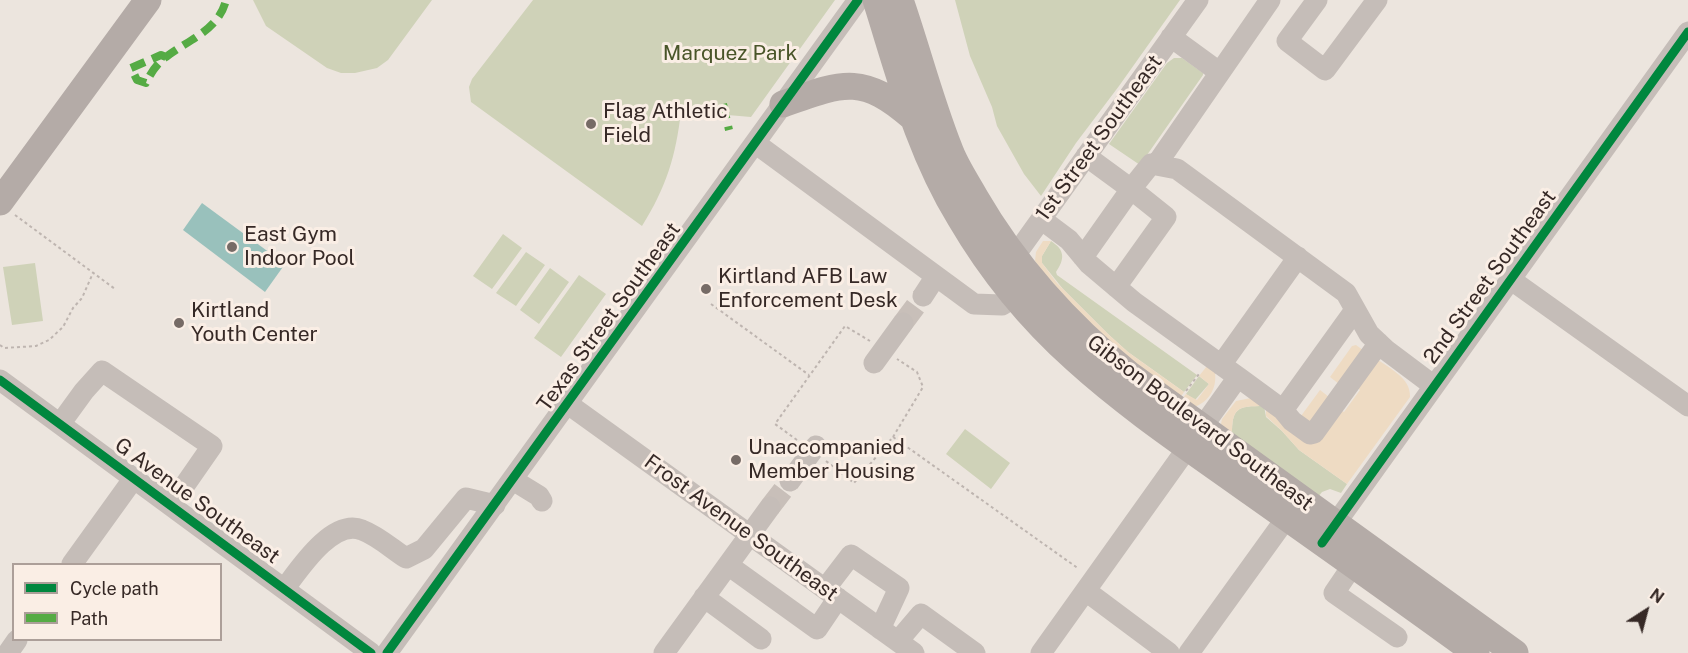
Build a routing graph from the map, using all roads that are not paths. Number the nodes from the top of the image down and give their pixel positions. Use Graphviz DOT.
graph roads {
  1 [pos="148,0"];
  2 [pos="858,0"];
  3 [pos="876,0"];
  4 [pos="900,0"];
  5 [pos="1198,0"];
  6 [pos="1270,0"];
  7 [pos="1317,0"];
  8 [pos="1377,0"];
  9 [pos="1688,32"];
  10 [pos="1171,37"];
  11 [pos="1219,72"];
  12 [pos="783,104"];
  13 [pos="913,118"];
  14 [pos="756,143"];
  15 [pos="1086,156"];
  16 [pos="1156,165"];
  17 [pos="1131,189"];
  18 [pos="7,208"];
  19 [pos="1041,219"];
  20 [pos="1083,257"];
  21 [pos="1298,257"];
  22 [pos="1005,264"];
  23 [pos="936,276"];
  24 [pos="1510,279"];
  25 [pos="1116,287"];
  26 [pos="923,296"];
  27 [pos="1016,297"];
  28 [pos="1355,310"];
  29 [pos="903,322"];
  30 [pos="1379,343"];
  31 [pos="879,356"];
  32 [pos="1221,365"];
  33 [pos="1238,378"];
  34 [pos="0,380"];
  35 [pos="1434,386"];
  36 [pos="568,404"];
  37 [pos="1688,406"];
  38 [pos="1283,410"];
  39 [pos="60,424"];
  40 [pos="1196,438"];
  41 [pos="814,448"];
  42 [pos="134,478"];
  43 [pos="513,480"];
  44 [pos="790,481"];
  45 [pos="542,501"];
  46 [pos="171,505"];
  47 [pos="495,505"];
  48 [pos="770,507"];
  49 [pos="1294,508"];
  50 [pos="1329,533"];
  51 [pos="750,535"];
  52 [pos="73,563"];
  53 [pos="728,565"];
  54 [pos="1353,565"];
  55 [pos="1086,583"];
  56 [pos="285,588"];
  57 [pos="831,594"];
  58 [pos="704,597"];
  59 [pos="1461,628"];
  60 [pos="880,629"];
  61 [pos="1397,637"];
  62 [pos="761,639"];
  63 [pos="906,647"];
  64 [pos="371,653"];
  65 [pos="387,653"];
  66 [pos="664,653"];
  67 [pos="975,653"];
  68 [pos="1041,653"];
  69 [pos="1169,653"];
  70 [pos="1189,653"];
  71 [pos="1476,653"];
  72 [pos="1515,653"];
  1 -- 18 [label="main road"];
  2 -- 12 [label="street, Texas Street Southeast"];
  3 -- 13 [label="main road, Gibson Boulevard Southeast"];
  4 -- 22 [label="main road, Gibson Boulevard Southeast"];
  5 -- 10 [label="street, 1st Street Southeast"];
  6 -- 11 [label="street"];
  7 -- 8 [label="street"];
  9 -- 24 [label="street, 2nd Street Southeast"];
  10 -- 11 [label="street"];
  10 -- 15 [label="street, 1st Street Southeast"];
  11 -- 16 [label="street"];
  12 -- 13 [label="main road"];
  12 -- 14 [label="street, Texas Street Southeast"];
  13 -- 22 [label="main road, Gibson Boulevard Southeast"];
  14 -- 23 [label="street"];
  14 -- 36 [label="street, Texas Street Southeast"];
  15 -- 17 [label="street"];
  15 -- 19 [label="street, 1st Street Southeast"];
  16 -- 17 [label="street"];
  16 -- 21 [label="street"];
  17 -- 20 [label="street"];
  17 -- 25 [label="street"];
  19 -- 20 [label="street"];
  19 -- 22 [label="street, 1st Street Southeast"];
  20 -- 25 [label="street"];
  21 -- 28 [label="street"];
  21 -- 32 [label="street"];
  22 -- 27 [label="main road, Gibson Boulevard Southeast"];
  22 -- 40 [label="main road, Gibson Boulevard Southeast"];
  23 -- 26 [label="street"];
  23 -- 27 [label="street"];
  24 -- 35 [label="street, 2nd Street Southeast"];
  24 -- 37 [label="street"];
  25 -- 32 [label="street"];
  27 -- 40 [label="main road, Gibson Boulevard Southeast"];
  28 -- 30 [label="street"];
  28 -- 38 [label="street"];
  29 -- 31 [label="street"];
  30 -- 35 [label="street"];
  30 -- 38 [label="street"];
  32 -- 33 [label="street"];
  33 -- 38 [label="street"];
  33 -- 40 [label="street"];
  34 -- 39 [label="street, G Avenue Southeast"];
  35 -- 50 [label="street, 2nd Street Southeast"];
  36 -- 43 [label="street, Texas Street Southeast"];
  36 -- 51 [label="street, Frost Avenue Southeast"];
  39 -- 42 [label="street, G Avenue Southeast"];
  39 -- 46 [label="street"];
  40 -- 49 [label="main road, Gibson Boulevard Southeast"];
  40 -- 55 [label="street"];
  41 -- 44 [label="street"];
  42 -- 46 [label="street, G Avenue Southeast"];
  42 -- 52 [label="street"];
  43 -- 45 [label="street"];
  43 -- 47 [label="street, Texas Street Southeast"];
  46 -- 56 [label="street, G Avenue Southeast"];
  47 -- 56 [label="street"];
  47 -- 65 [label="street, Texas Street Southeast"];
  48 -- 51 [label="street"];
  49 -- 50 [label="main road, Gibson Boulevard Southeast"];
  49 -- 70 [label="street"];
  50 -- 54 [label="main road, Gibson Boulevard Southeast"];
  50 -- 59 [label="main road, Gibson Boulevard Southeast"];
  51 -- 53 [label="street"];
  51 -- 57 [label="street, Frost Avenue Southeast"];
  53 -- 57 [label="street"];
  53 -- 58 [label="street"];
  54 -- 59 [label="main road, Gibson Boulevard Southeast"];
  54 -- 61 [label="street"];
  55 -- 68 [label="street"];
  55 -- 69 [label="street"];
  56 -- 64 [label="street, G Avenue Southeast"];
  57 -- 60 [label="street, Frost Avenue Southeast"];
  57 -- 60 [label="street"];
  58 -- 62 [label="street"];
  58 -- 66 [label="street"];
  59 -- 71 [label="main road, Gibson Boulevard Southeast"];
  59 -- 72 [label="main road, Gibson Boulevard Southeast"];
  60 -- 63 [label="street, Frost Avenue Southeast"];
  63 -- 67 [label="street"];
}
